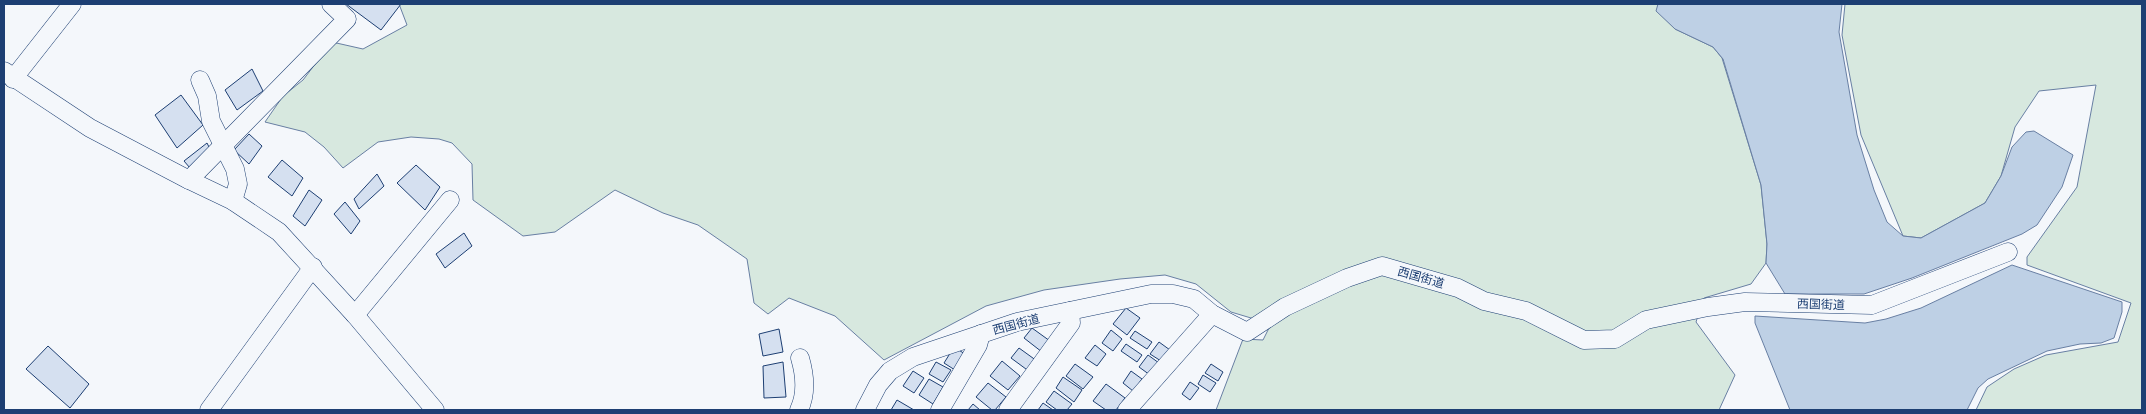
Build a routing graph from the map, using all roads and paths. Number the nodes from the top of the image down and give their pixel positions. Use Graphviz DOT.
graph roads {
  1 [pos="72,4"];
  2 [pos="331,4"];
  3 [pos="8,75"];
  4 [pos="200,80"];
  5 [pos="224,145"];
  6 [pos="189,180"];
  7 [pos="450,200"];
  8 [pos="233,201"];
  9 [pos="2008,252"];
  10 [pos="313,267"];
  11 [pos="1070,310"];
  12 [pos="1212,314"];
  13 [pos="355,315"];
  14 [pos="980,334"];
  15 [pos="800,358"];
  16 [pos="209,410"];
  17 [pos="435,410"];
  18 [pos="799,410"];
  19 [pos="865,410"];
  20 [pos="940,410"];
  21 [pos="1008,410"];
  22 [pos="1128,410"];
  1 -- 3 [label="street"];
  2 -- 5 [label="street"];
  3 -- 6 [label="street"];
  4 -- 5 [label="street"];
  5 -- 6 [label="street"];
  5 -- 8 [label="street"];
  6 -- 8 [label="street"];
  7 -- 13 [label="street"];
  8 -- 10 [label="street"];
  9 -- 12 [label="street, 西国街道"];
  10 -- 13 [label="street"];
  10 -- 16 [label="street"];
  11 -- 12 [label="street, 西国街道"];
  11 -- 14 [label="street, 西国街道"];
  11 -- 21 [label="street"];
  12 -- 22 [label="street"];
  13 -- 17 [label="street"];
  14 -- 19 [label="street, 西国街道"];
  14 -- 20 [label="street"];
  15 -- 18 [label="street"];
}
